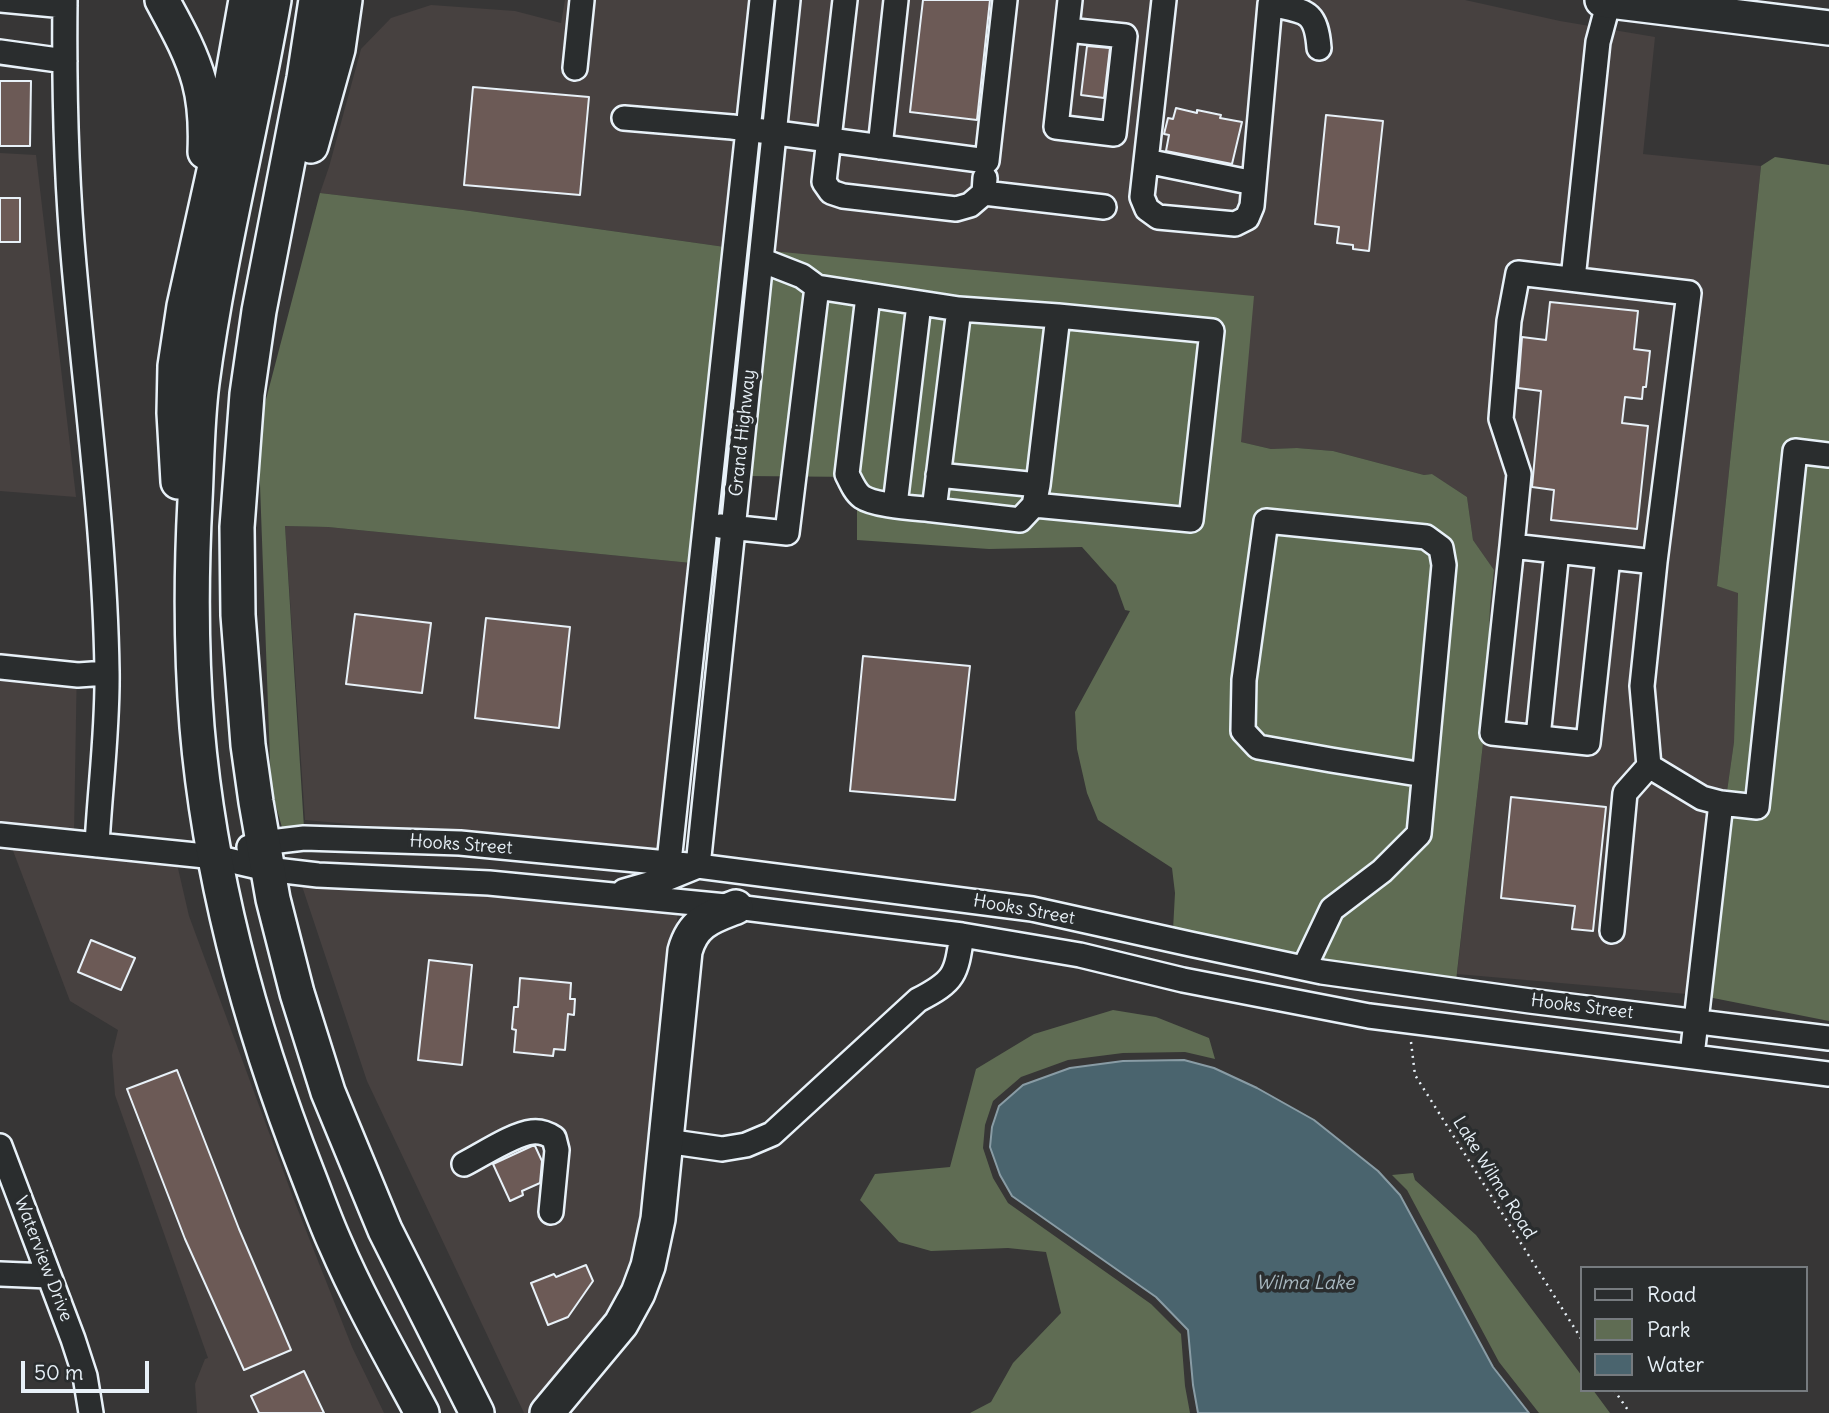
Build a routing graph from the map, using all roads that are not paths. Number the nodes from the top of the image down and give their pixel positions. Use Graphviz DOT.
graph roads {
  1 [pos="0,0"];
  2 [pos="162,0"];
  3 [pos="246,0"];
  4 [pos="274,0"];
  5 [pos="316,0"];
  6 [pos="345,0"];
  7 [pos="582,0"];
  8 [pos="762,0"];
  9 [pos="788,0"];
  10 [pos="845,0"];
  11 [pos="896,0"];
  12 [pos="1005,0"];
  13 [pos="1070,0"];
  14 [pos="1164,0"];
  15 [pos="1602,0"];
  16 [pos="1609,0"];
  17 [pos="1264,1"];
  18 [pos="65,3"];
  19 [pos="1829,28"];
  20 [pos="1067,30"];
  21 [pos="1318,48"];
  22 [pos="0,52"];
  23 [pos="65,61"];
  24 [pos="575,68"];
  25 [pos="624,118"];
  26 [pos="748,129"];
  27 [pos="774,132"];
  28 [pos="828,140"];
  29 [pos="880,147"];
  30 [pos="1146,160"];
  31 [pos="987,161"];
  32 [pos="1254,183"];
  33 [pos="984,193"];
  34 [pos="1104,207"];
  35 [pos="194,256"];
  36 [pos="761,260"];
  37 [pos="1573,279"];
  38 [pos="817,287"];
  39 [pos="869,296"];
  40 [pos="919,303"];
  41 [pos="959,309"];
  42 [pos="258,311"];
  43 [pos="1058,316"];
  44 [pos="1829,454"];
  45 [pos="938,475"];
  46 [pos="1036,495"];
  47 [pos="895,505"];
  48 [pos="934,510"];
  49 [pos="705,525"];
  50 [pos="733,528"];
  51 [pos="1512,546"];
  52 [pos="1556,551"];
  53 [pos="1608,557"];
  54 [pos="1655,562"];
  55 [pos="193,617"];
  56 [pos="0,667"];
  57 [pos="107,673"];
  58 [pos="1538,737"];
  59 [pos="1650,766"];
  60 [pos="1424,775"];
  61 [pos="1721,803"];
  62 [pos="0,835"];
  63 [pos="97,845"];
  64 [pos="265,856"];
  65 [pos="215,857"];
  66 [pos="683,867"];
  67 [pos="595,894"];
  68 [pos="736,907"];
  69 [pos="1612,931"];
  70 [pos="962,935"];
  71 [pos="1304,968"];
  72 [pos="1696,1022"];
  73 [pos="1829,1038"];
  74 [pos="1692,1056"];
  75 [pos="1829,1074"];
  76 [pos="666,1141"];
  77 [pos="0,1146"];
  78 [pos="464,1164"];
  79 [pos="551,1212"];
  80 [pos="0,1273"];
  81 [pos="49,1276"];
  82 [pos="91,1413"];
  83 [pos="422,1413"];
  84 [pos="477,1413"];
  85 [pos="547,1413"];
  1 -- 18 [label="street"];
  2 -- 35 [label="highway"];
  3 -- 35 [label="highway"];
  4 -- 55 [label="highway"];
  5 -- 42 [label="highway"];
  6 -- 42 [label="highway"];
  7 -- 24 [label="street"];
  8 -- 26 [label="street, Grand Highway"];
  9 -- 27 [label="street, Grand Highway"];
  10 -- 28 [label="street"];
  11 -- 29 [label="street"];
  12 -- 31 [label="street"];
  13 -- 20 [label="street"];
  14 -- 30 [label="street"];
  15 -- 16 [label="highway"];
  16 -- 19 [label="highway"];
  16 -- 37 [label="street"];
  17 -- 21 [label="street"];
  17 -- 32 [label="street"];
  18 -- 23 [label="street"];
  20 -- 20 [label="street"];
  22 -- 23 [label="street"];
  23 -- 57 [label="street"];
  25 -- 26 [label="street"];
  26 -- 27 [label="street"];
  26 -- 49 [label="street, Grand Highway"];
  27 -- 28 [label="street"];
  27 -- 36 [label="street, Grand Highway"];
  28 -- 29 [label="street"];
  28 -- 33 [label="street"];
  29 -- 31 [label="street"];
  30 -- 32 [label="street"];
  30 -- 32 [label="street"];
  31 -- 33 [label="street"];
  33 -- 34 [label="street"];
  35 -- 55 [label="highway"];
  36 -- 38 [label="street"];
  36 -- 50 [label="street, Grand Highway"];
  37 -- 51 [label="street"];
  37 -- 54 [label="street"];
  38 -- 39 [label="street"];
  38 -- 50 [label="street"];
  39 -- 40 [label="street"];
  39 -- 47 [label="street"];
  40 -- 41 [label="street"];
  40 -- 47 [label="street"];
  41 -- 43 [label="street"];
  41 -- 45 [label="street"];
  42 -- 64 [label="highway"];
  43 -- 46 [label="street"];
  43 -- 46 [label="street"];
  44 -- 61 [label="street"];
  45 -- 46 [label="street"];
  45 -- 48 [label="street"];
  46 -- 48 [label="street"];
  47 -- 48 [label="street"];
  49 -- 50 [label="street"];
  49 -- 66 [label="street, Grand Highway"];
  50 -- 66 [label="street, Grand Highway"];
  51 -- 52 [label="street"];
  51 -- 58 [label="street"];
  52 -- 53 [label="street"];
  52 -- 58 [label="street"];
  53 -- 54 [label="street"];
  53 -- 58 [label="street"];
  54 -- 59 [label="street"];
  55 -- 65 [label="highway"];
  56 -- 57 [label="street"];
  57 -- 63 [label="street"];
  59 -- 61 [label="street"];
  59 -- 69 [label="street"];
  60 -- 60 [label="street"];
  60 -- 71 [label="street"];
  61 -- 72 [label="street"];
  62 -- 63 [label="street, Hooks Street"];
  63 -- 65 [label="street, Hooks Street"];
  64 -- 65 [label="street, Hooks Street"];
  64 -- 66 [label="street, Hooks Street"];
  64 -- 67 [label="street, Hooks Street"];
  64 -- 84 [label="highway"];
  65 -- 83 [label="highway"];
  66 -- 67 [label="street"];
  66 -- 68 [label="street"];
  66 -- 71 [label="street, Hooks Street"];
  67 -- 68 [label="street, Hooks Street"];
  68 -- 70 [label="street, Hooks Street"];
  68 -- 76 [label="highway"];
  70 -- 74 [label="street, Hooks Street"];
  70 -- 76 [label="street"];
  71 -- 72 [label="street, Hooks Street"];
  72 -- 73 [label="street, Hooks Street"];
  72 -- 74 [label="street"];
  74 -- 75 [label="street, Hooks Street"];
  76 -- 85 [label="highway"];
  77 -- 81 [label="street, Waterview Drive"];
  78 -- 79 [label="street"];
  80 -- 81 [label="street"];
  81 -- 82 [label="street, Waterview Drive"];
}
